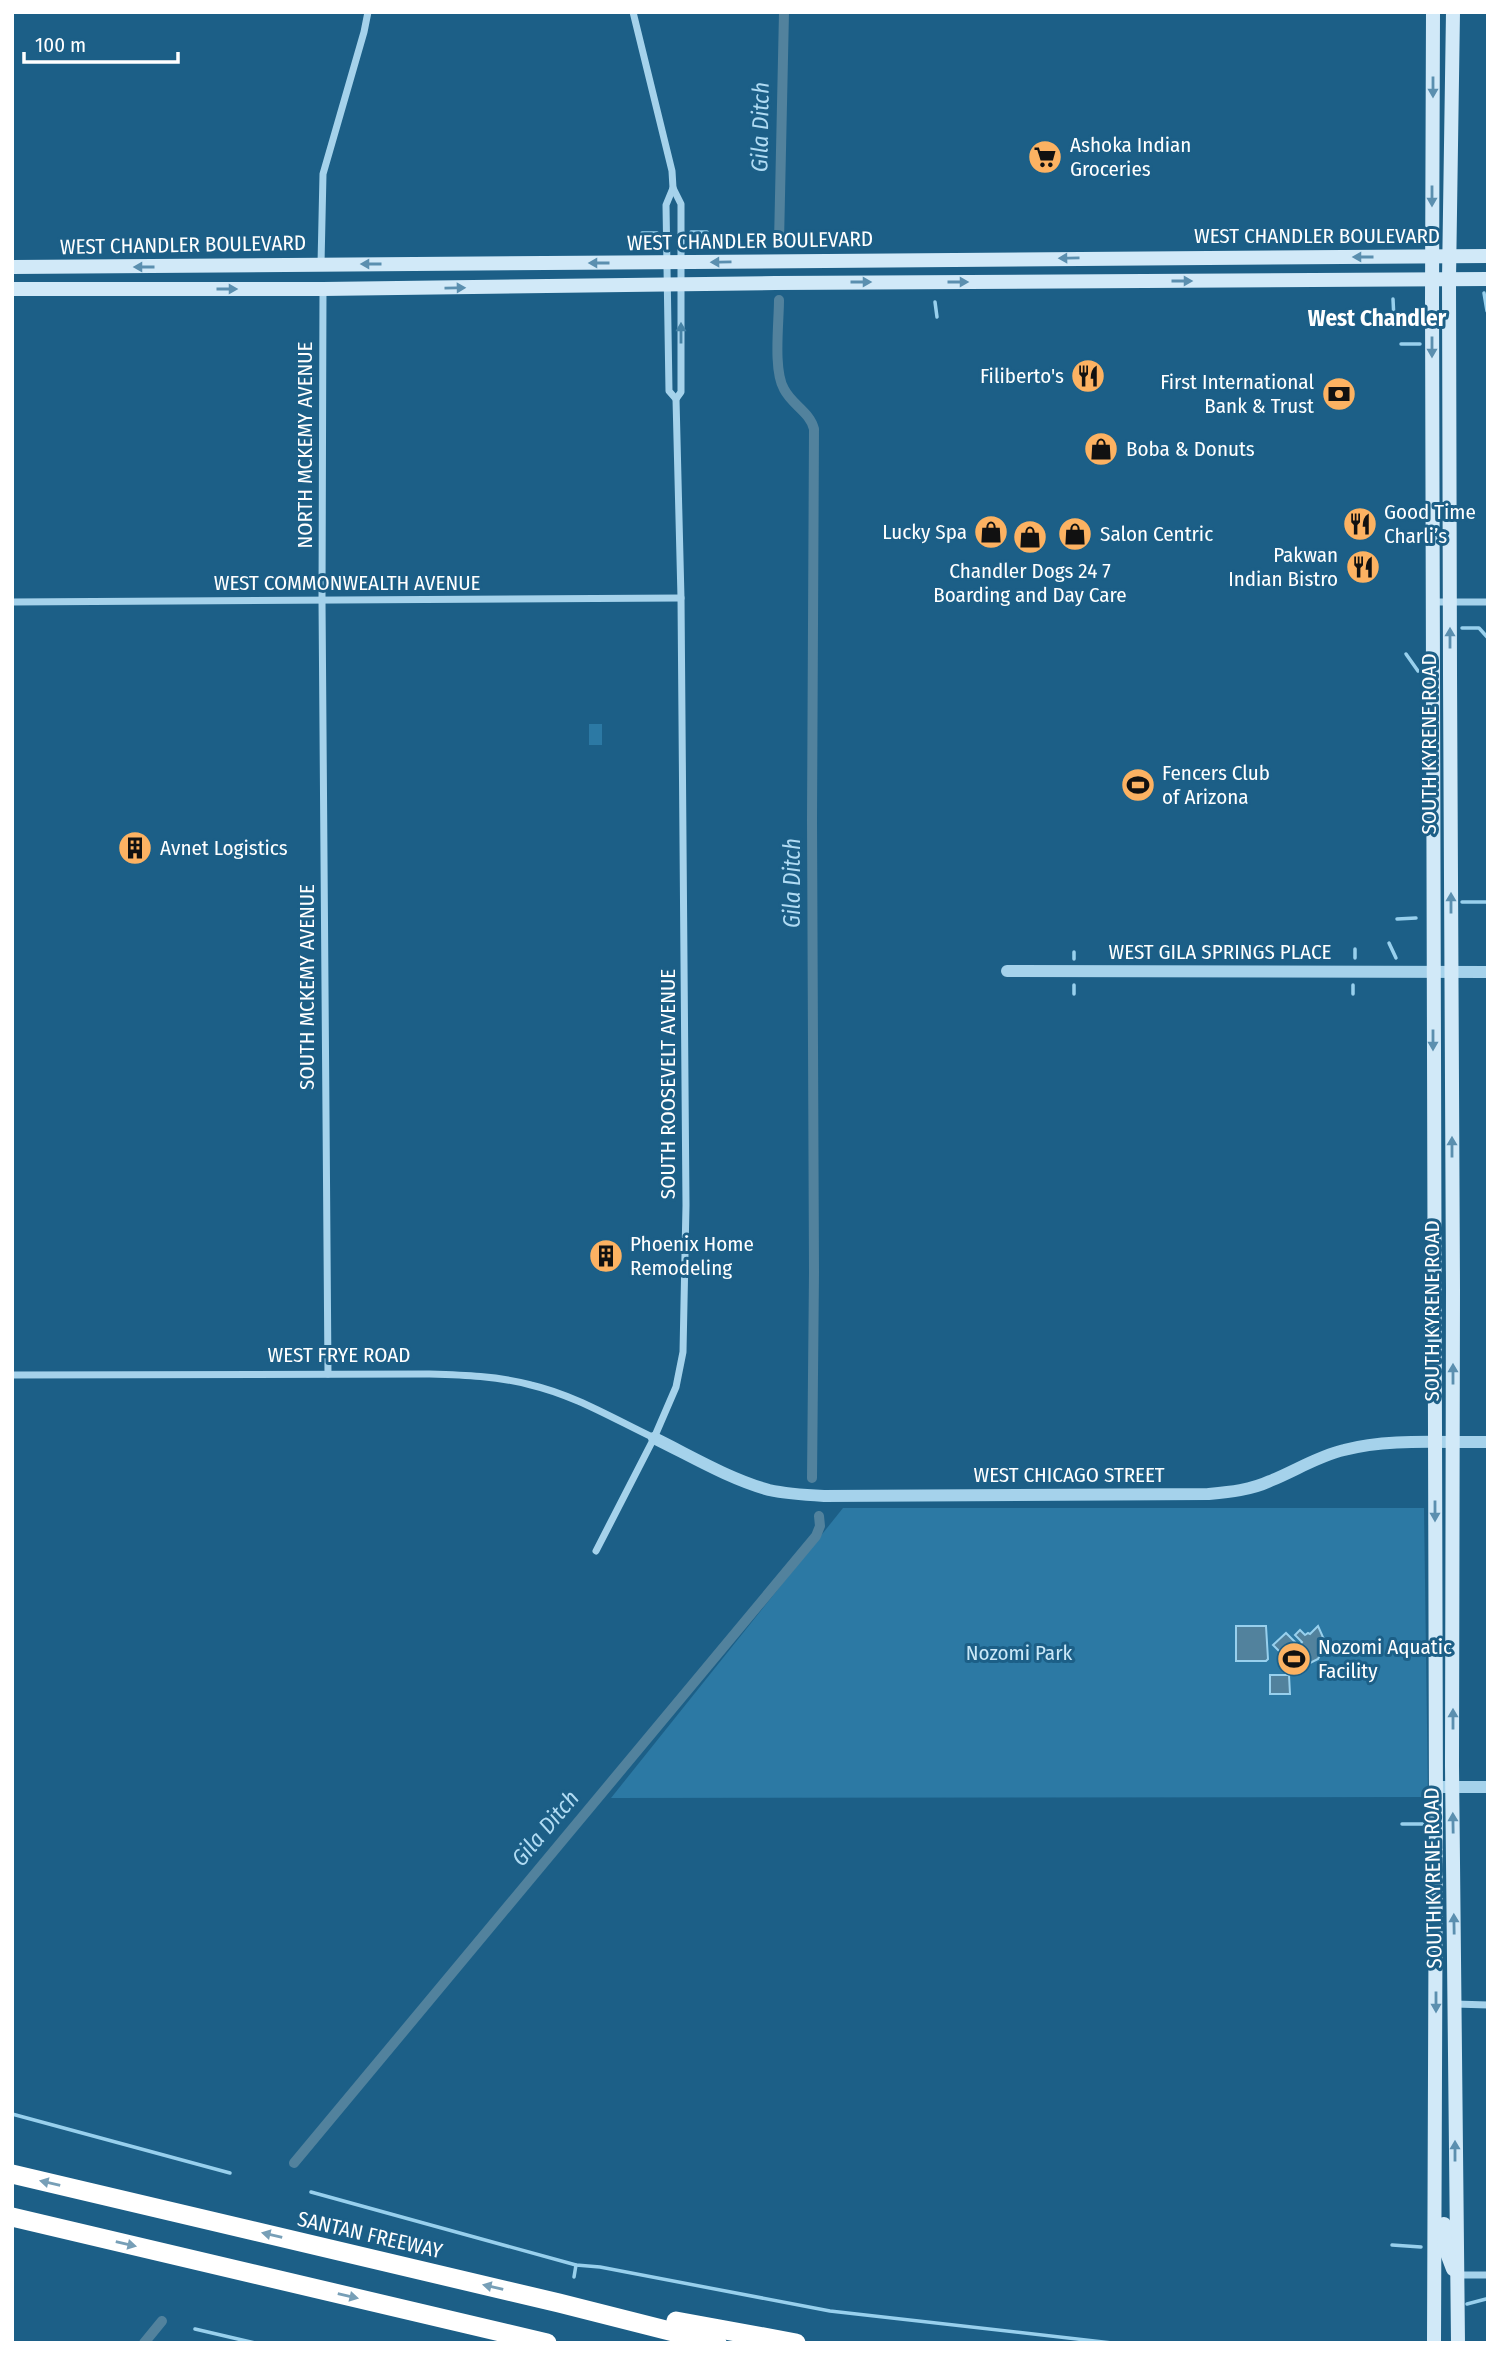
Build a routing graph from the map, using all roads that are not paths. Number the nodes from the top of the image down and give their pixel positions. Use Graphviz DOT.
graph roads {
  1 [pos="368,12"];
  2 [pos="633,12"];
  3 [pos="1433,12"];
  4 [pos="1453,12"];
  5 [pos="673,188"];
  6 [pos="1432,256"];
  7 [pos="1450,256"];
  8 [pos="1488,256"];
  9 [pos="674,263"];
  10 [pos="321,264"];
  11 [pos="12,267"];
  12 [pos="1432,279"];
  13 [pos="1449,279"];
  14 [pos="1488,279"];
  15 [pos="674,285"];
  16 [pos="12,289"];
  17 [pos="323,289"];
  18 [pos="676,399"];
  19 [pos="1450,448"];
  20 [pos="1432,482"];
  21 [pos="681,598"];
  22 [pos="322,600"];
  23 [pos="1433,602"];
  24 [pos="1450,602"];
  25 [pos="1488,602"];
  26 [pos="12,603"];
  27 [pos="1007,971"];
  28 [pos="1433,972"];
  29 [pos="1451,972"];
  30 [pos="1488,972"];
  31 [pos="327,1374"];
  32 [pos="12,1375"];
  33 [pos="654,1438"];
  34 [pos="1435,1443"];
  35 [pos="1453,1443"];
  36 [pos="1488,1443"];
  37 [pos="596,1551"];
  38 [pos="1436,1787"];
  39 [pos="1453,1787"];
  40 [pos="1488,1787"];
  41 [pos="1455,2004"];
  42 [pos="1488,2004"];
  43 [pos="1436,2166"];
  44 [pos="12,2174"];
  45 [pos="12,2217"];
  46 [pos="1456,2275"];
  47 [pos="1488,2275"];
  48 [pos="559,2303"];
  49 [pos="499,2331"];
  50 [pos="532,2343"];
  51 [pos="547,2343"];
  52 [pos="718,2343"];
  53 [pos="796,2343"];
  54 [pos="1434,2343"];
  55 [pos="1458,2343"];
  1 -- 10 [label="street"];
  2 -- 5 [label="street"];
  3 -- 6 [label="main road, SOUTH KYRENE ROAD, one-way"];
  4 -- 7 [label="main road, SOUTH KYRENE ROAD"];
  5 -- 9 [label="street"];
  5 -- 9 [label="street"];
  6 -- 7 [label="main road, WEST CHANDLER BOULEVARD"];
  6 -- 9 [label="main road, WEST CHANDLER BOULEVARD, one-way"];
  6 -- 12 [label="main road, SOUTH KYRENE ROAD"];
  7 -- 8 [label="main road, WEST CHANDLER BOULEVARD"];
  7 -- 13 [label="main road, SOUTH KYRENE ROAD"];
  9 -- 10 [label="main road, WEST CHANDLER BOULEVARD, one-way"];
  9 -- 15 [label="street"];
  9 -- 15 [label="street"];
  10 -- 11 [label="main road, WEST CHANDLER BOULEVARD, one-way"];
  12 -- 13 [label="main road, WEST CHANDLER BOULEVARD"];
  15 -- 12 [label="main road, WEST CHANDLER BOULEVARD, one-way"];
  12 -- 20 [label="main road, SOUTH KYRENE ROAD, one-way"];
  13 -- 14 [label="main road, WEST CHANDLER BOULEVARD"];
  13 -- 19 [label="main road, SOUTH KYRENE ROAD"];
  17 -- 15 [label="main road, WEST CHANDLER BOULEVARD, one-way"];
  18 -- 15 [label="street, one-way"];
  15 -- 18 [label="street"];
  16 -- 17 [label="main road, WEST CHANDLER BOULEVARD, one-way"];
  17 -- 22 [label="street, NORTH MCKEMY AVENUE"];
  18 -- 21 [label="street, SOUTH ROOSEVELT AVENUE"];
  19 -- 20 [label="main road"];
  19 -- 24 [label="main road, SOUTH KYRENE ROAD"];
  20 -- 23 [label="main road, SOUTH KYRENE ROAD"];
  21 -- 22 [label="street, WEST COMMONWEALTH AVENUE"];
  21 -- 33 [label="street, SOUTH ROOSEVELT AVENUE"];
  22 -- 26 [label="street, WEST COMMONWEALTH AVENUE"];
  22 -- 31 [label="street, SOUTH MCKEMY AVENUE"];
  23 -- 24 [label="street"];
  23 -- 28 [label="main road, SOUTH KYRENE ROAD"];
  24 -- 25 [label="street"];
  29 -- 24 [label="main road, SOUTH KYRENE ROAD, one-way"];
  27 -- 28 [label="street, WEST GILA SPRINGS PLACE"];
  28 -- 29 [label="street, WEST GILA SPRINGS PLACE"];
  28 -- 34 [label="main road, SOUTH KYRENE ROAD, one-way"];
  29 -- 30 [label="street, WEST GILA SPRINGS PLACE"];
  35 -- 29 [label="main road, SOUTH KYRENE ROAD, one-way"];
  31 -- 32 [label="street, WEST FRYE ROAD"];
  31 -- 33 [label="street, WEST FRYE ROAD"];
  33 -- 34 [label="street, WEST CHICAGO STREET"];
  33 -- 37 [label="street, SOUTH ROOSEVELT AVENUE"];
  34 -- 35 [label="street, WEST CHICAGO STREET"];
  34 -- 38 [label="main road, SOUTH KYRENE ROAD, one-way"];
  35 -- 36 [label="street, WEST CHICAGO STREET"];
  39 -- 35 [label="main road, SOUTH KYRENE ROAD, one-way"];
  38 -- 39 [label="street"];
  38 -- 43 [label="main road, SOUTH KYRENE ROAD, one-way"];
  39 -- 40 [label="street"];
  41 -- 39 [label="main road, SOUTH KYRENE ROAD, one-way"];
  41 -- 42 [label="street"];
  46 -- 41 [label="main road, SOUTH KYRENE ROAD, one-way"];
  43 -- 46 [label="main road"];
  43 -- 54 [label="main road, SOUTH KYRENE ROAD"];
  48 -- 44 [label="highway, SANTAN FREEWAY, one-way"];
  45 -- 49 [label="highway, one-way"];
  46 -- 47 [label="street"];
  46 -- 55 [label="main road, SOUTH KYRENE ROAD"];
  48 -- 52 [label="highway, SANTAN FREEWAY"];
  48 -- 53 [label="highway"];
  49 -- 50 [label="highway"];
  49 -- 51 [label="highway"];
}
